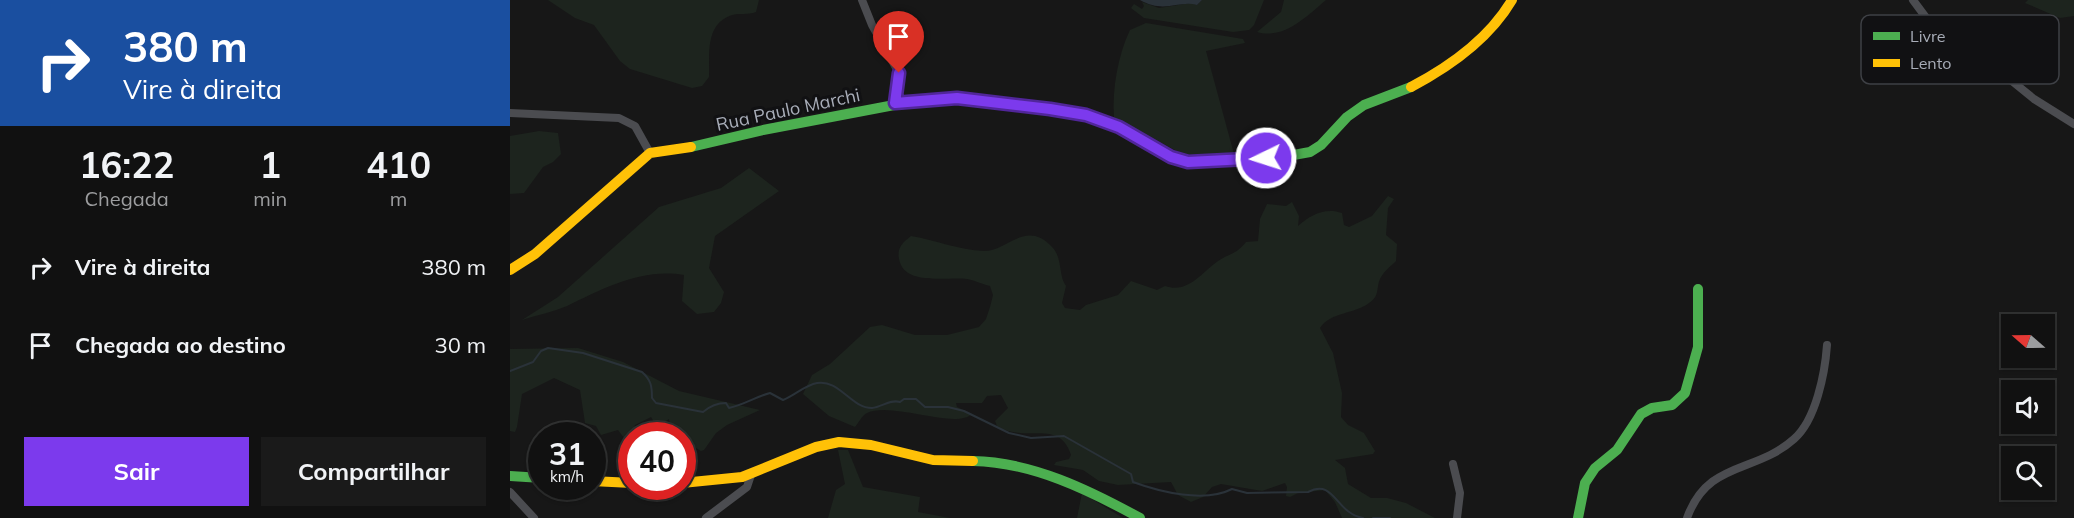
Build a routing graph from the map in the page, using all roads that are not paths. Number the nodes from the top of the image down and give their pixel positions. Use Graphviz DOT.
graph roads {
  1 [pos="862,0"];
  2 [pos="1512,0"];
  3 [pos="1913,0"];
  4 [pos="1924,15"];
  5 [pos="2016,84"];
  6 [pos="895,103"];
  7 [pos="510,113"];
  8 [pos="2074,124"];
  9 [pos="650,153"];
  10 [pos="510,270"];
  11 [pos="1698,289"];
  12 [pos="1827,345"];
  13 [pos="1453,464"];
  14 [pos="751,475"];
  15 [pos="510,476"];
  16 [pos="528,477"];
  17 [pos="696,482"];
  18 [pos="510,492"];
  19 [pos="534,518"];
  20 [pos="706,518"];
  21 [pos="1140,518"];
  22 [pos="1457,518"];
  23 [pos="1578,518"];
  24 [pos="1687,518"];
  1 -- 6 [label="street"];
  2 -- 6 [label="street, Rua Paulo Marchi"];
  3 -- 4 [label="street"];
  5 -- 8 [label="street"];
  6 -- 9 [label="street, Rua Paulo Marchi"];
  7 -- 9 [label="street"];
  9 -- 10 [label="street"];
  11 -- 23 [label="street"];
  12 -- 24 [label="street"];
  13 -- 22 [label="street"];
  14 -- 17 [label="street"];
  14 -- 20 [label="street"];
  14 -- 21 [label="street"];
  15 -- 16 [label="street"];
  18 -- 19 [label="street"];
}
